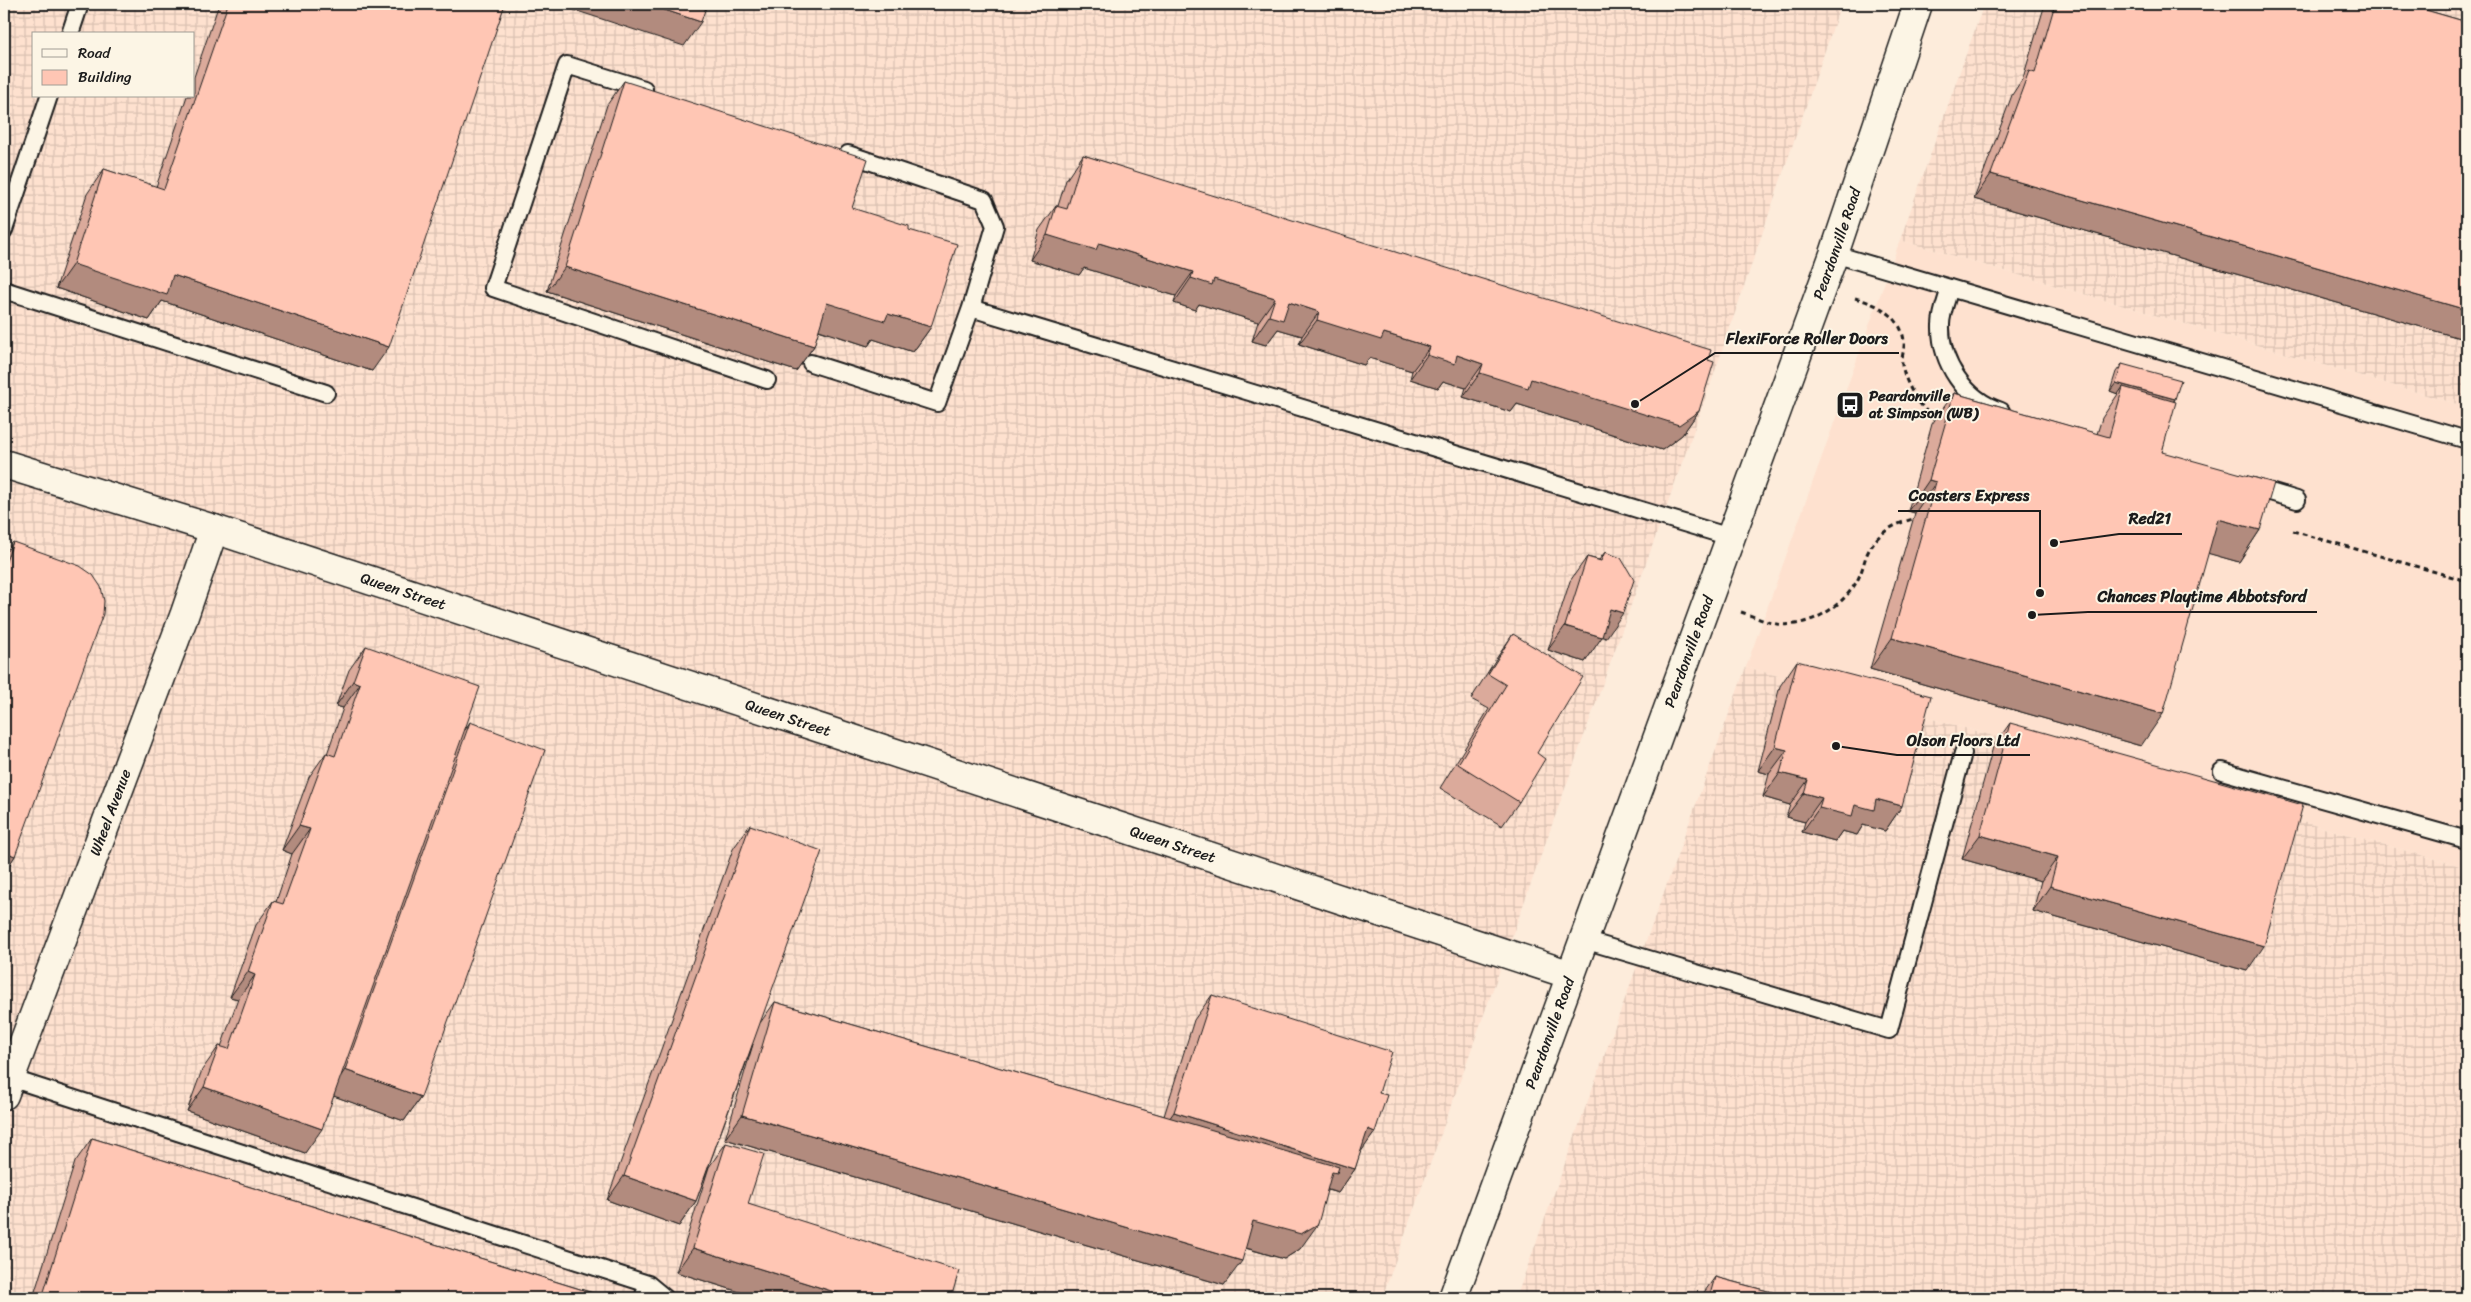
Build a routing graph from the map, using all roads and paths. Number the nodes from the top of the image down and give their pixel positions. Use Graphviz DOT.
graph roads {
  1 [pos="80,4"];
  2 [pos="1900,4"];
  3 [pos="1918,4"];
  4 [pos="71,32"];
  5 [pos="1896,74"];
  6 [pos="661,94"];
  7 [pos="48,98"];
  8 [pos="828,148"];
  9 [pos="4,230"];
  10 [pos="1834,254"];
  11 [pos="1821,288"];
  12 [pos="1950,288"];
  13 [pos="4,290"];
  14 [pos="971,308"];
  15 [pos="811,363"];
  16 [pos="767,380"];
  17 [pos="326,393"];
  18 [pos="2018,416"];
  19 [pos="1942,427"];
  20 [pos="2467,440"];
  21 [pos="4,464"];
  22 [pos="2232,481"];
  23 [pos="2297,500"];
  24 [pos="1913,519"];
  25 [pos="214,528"];
  26 [pos="2289,530"];
  27 [pos="1730,537"];
  28 [pos="2467,581"];
  29 [pos="1707,601"];
  30 [pos="1963,753"];
  31 [pos="2222,771"];
  32 [pos="2467,840"];
  33 [pos="1584,940"];
  34 [pos="1571,974"];
  35 [pos="7,1086"];
  36 [pos="646,1291"];
  37 [pos="664,1298"];
  38 [pos="1453,1298"];
  1 -- 4 [label="lane"];
  2 -- 5 [label="street"];
  3 -- 5 [label="street, Peardonville Road"];
  5 -- 10 [label="street, Peardonville Road"];
  6 -- 16 [label="lane"];
  7 -- 9 [label="lane"];
  8 -- 14 [label="lane"];
  10 -- 11 [label="street, Peardonville Road"];
  10 -- 12 [label="lane"];
  11 -- 19 [label="path"];
  11 -- 27 [label="street, Peardonville Road"];
  12 -- 18 [label="lane"];
  12 -- 20 [label="lane"];
  13 -- 17 [label="lane"];
  14 -- 15 [label="lane"];
  14 -- 27 [label="lane"];
  21 -- 25 [label="street, Queen Street"];
  22 -- 23 [label="lane"];
  24 -- 29 [label="path"];
  25 -- 34 [label="street, Queen Street"];
  25 -- 35 [label="street, Wheel Avenue"];
  26 -- 28 [label="path"];
  27 -- 29 [label="street, Peardonville Road"];
  29 -- 33 [label="street, Peardonville Road"];
  30 -- 33 [label="lane"];
  31 -- 32 [label="lane"];
  33 -- 34 [label="street, Peardonville Road"];
  34 -- 38 [label="street, Peardonville Road"];
  35 -- 36 [label="lane"];
  36 -- 37 [label="lane"];
}
